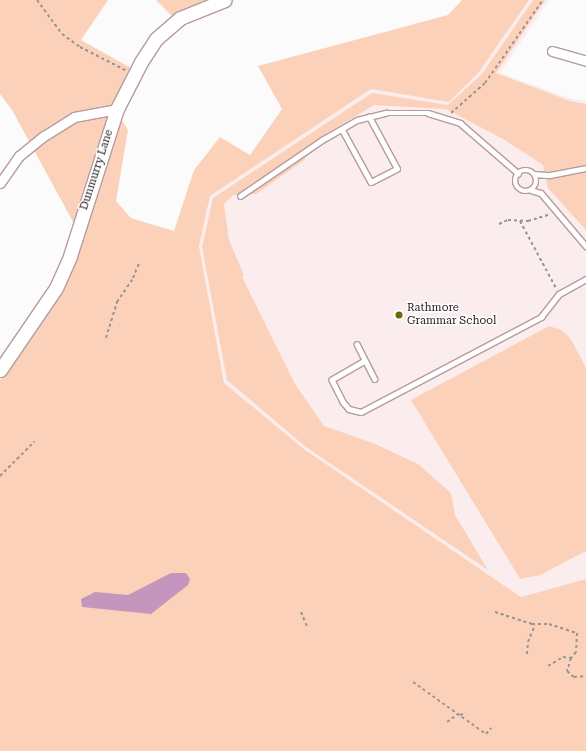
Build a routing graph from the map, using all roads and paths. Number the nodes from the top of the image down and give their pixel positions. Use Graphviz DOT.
graph roads {
  1 [pos="37,0"];
  2 [pos="225,0"];
  3 [pos="543,0"];
  4 [pos="552,51"];
  5 [pos="586,61"];
  6 [pos="133,75"];
  7 [pos="117,109"];
  8 [pos="369,117"];
  9 [pos="446,118"];
  10 [pos="342,129"];
  11 [pos="586,168"];
  12 [pos="518,173"];
  13 [pos="534,174"];
  14 [pos="0,183"];
  15 [pos="531,190"];
  16 [pos="240,196"];
  17 [pos="558,212"];
  18 [pos="520,221"];
  19 [pos="499,224"];
  20 [pos="586,246"];
  21 [pos="139,263"];
  22 [pos="586,279"];
  23 [pos="559,294"];
  24 [pos="106,338"];
  25 [pos="357,344"];
  26 [pos="366,361"];
  27 [pos="0,370"];
  28 [pos="330,375"];
  29 [pos="375,379"];
  30 [pos="332,380"];
  31 [pos="35,442"];
  32 [pos="0,476"];
  33 [pos="301,612"];
  34 [pos="495,612"];
  35 [pos="535,625"];
  36 [pos="307,626"];
  37 [pos="527,654"];
  38 [pos="571,658"];
  39 [pos="548,666"];
  40 [pos="586,676"];
  41 [pos="413,682"];
  42 [pos="466,713"];
  43 [pos="459,715"];
  44 [pos="447,722"];
  45 [pos="491,728"];
  1 -- 6 [label="path"];
  2 -- 6 [label="street, Dunmurry Lane"];
  3 -- 9 [label="path"];
  4 -- 5 [label="street"];
  6 -- 7 [label="street, Dunmurry Lane"];
  7 -- 14 [label="street"];
  7 -- 27 [label="street, Dunmurry Lane"];
  8 -- 9 [label="lane"];
  8 -- 10 [label="lane"];
  8 -- 10 [label="lane"];
  9 -- 12 [label="lane"];
  10 -- 16 [label="lane"];
  11 -- 13 [label="lane"];
  12 -- 13 [label="lane"];
  12 -- 15 [label="lane"];
  13 -- 15 [label="lane"];
  15 -- 17 [label="lane"];
  17 -- 18 [label="path"];
  17 -- 20 [label="lane"];
  18 -- 19 [label="path"];
  18 -- 23 [label="path"];
  21 -- 24 [label="path"];
  22 -- 23 [label="lane"];
  23 -- 30 [label="lane"];
  25 -- 26 [label="lane"];
  26 -- 29 [label="lane"];
  26 -- 30 [label="lane"];
  28 -- 30 [label="lane"];
  31 -- 32 [label="path"];
  33 -- 36 [label="path"];
  34 -- 35 [label="path"];
  35 -- 37 [label="path"];
  35 -- 38 [label="path"];
  38 -- 39 [label="path"];
  38 -- 40 [label="path"];
  41 -- 43 [label="path"];
  42 -- 43 [label="path"];
  43 -- 44 [label="path"];
  43 -- 45 [label="path"];
}
